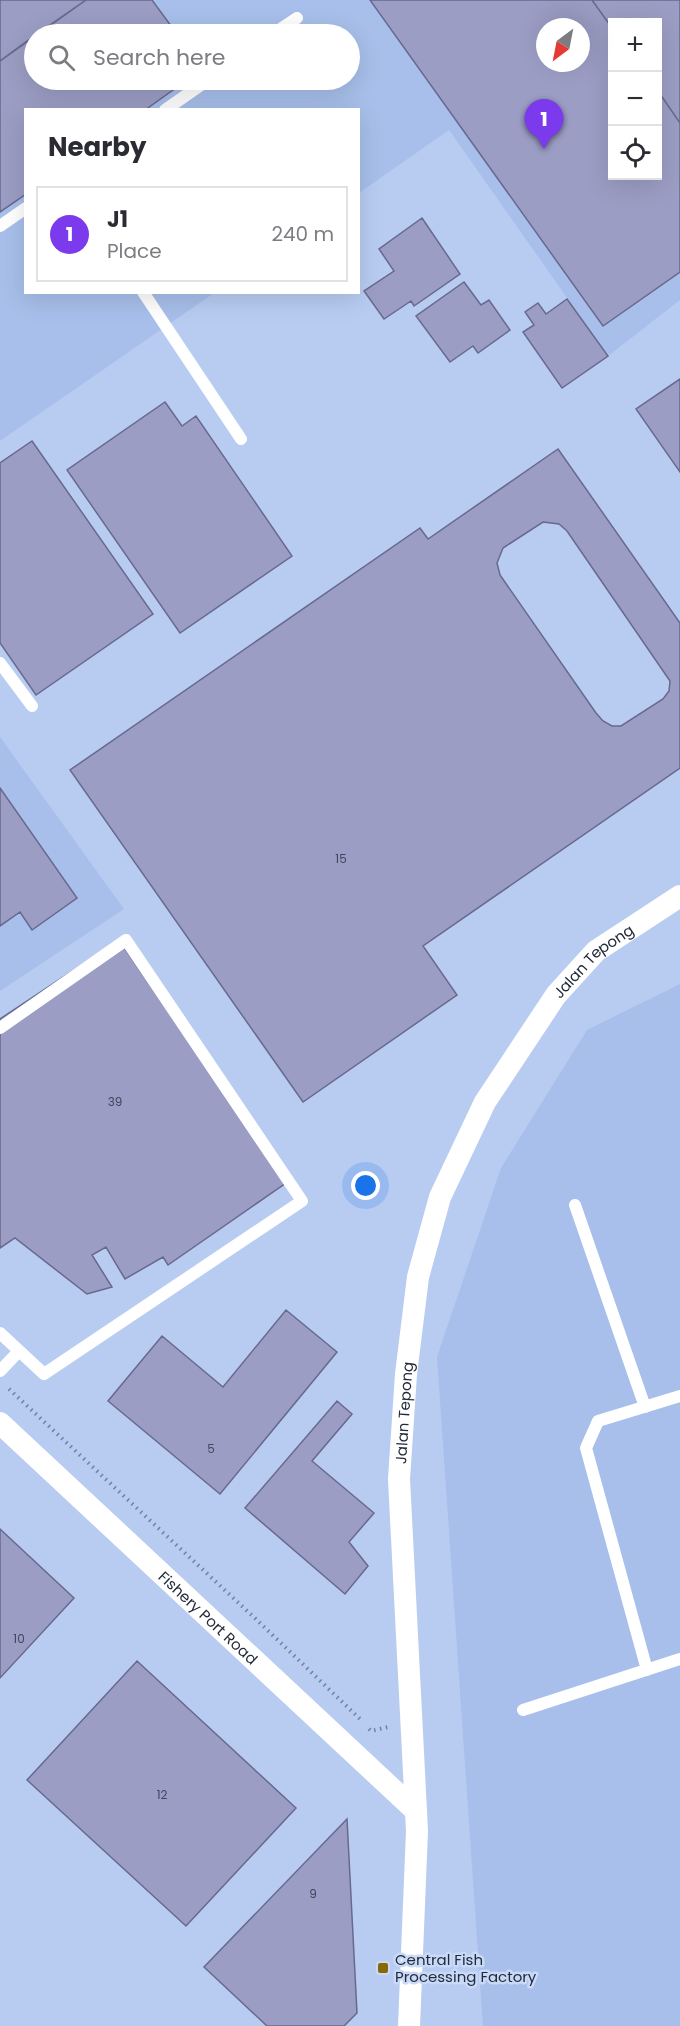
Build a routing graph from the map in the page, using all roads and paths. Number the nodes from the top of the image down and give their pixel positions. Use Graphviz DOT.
graph roads {
  1 [pos="297,18"];
  2 [pos="288,24"];
  3 [pos="194,90"];
  4 [pos="168,108"];
  5 [pos="24,209"];
  6 [pos="0,226"];
  7 [pos="144,294"];
  8 [pos="240,439"];
  9 [pos="0,663"];
  10 [pos="32,706"];
  11 [pos="680,896"];
  12 [pos="0,1028"];
  13 [pos="575,1205"];
  14 [pos="0,1333"];
  15 [pos="19,1351"];
  16 [pos="0,1371"];
  17 [pos="7,1388"];
  18 [pos="680,1396"];
  19 [pos="645,1407"];
  20 [pos="0,1423"];
  21 [pos="680,1659"];
  22 [pos="647,1670"];
  23 [pos="523,1710"];
  24 [pos="411,1718"];
  25 [pos="416,1811"];
  26 [pos="409,2026"];
  1 -- 2 [label="lane"];
  3 -- 4 [label="lane"];
  5 -- 6 [label="lane"];
  7 -- 8 [label="lane"];
  9 -- 10 [label="lane"];
  11 -- 24 [label="street, Jalan Tepong"];
  12 -- 15 [label="lane"];
  13 -- 19 [label="lane"];
  14 -- 15 [label="lane"];
  15 -- 16 [label="lane"];
  17 -- 24 [label="path"];
  18 -- 19 [label="lane"];
  19 -- 22 [label="lane"];
  20 -- 25 [label="street, Fishery Port Road"];
  21 -- 22 [label="lane"];
  22 -- 23 [label="lane"];
  24 -- 25 [label="street, Jalan Tepong"];
  25 -- 26 [label="street, Jalan Tepong"];
}
